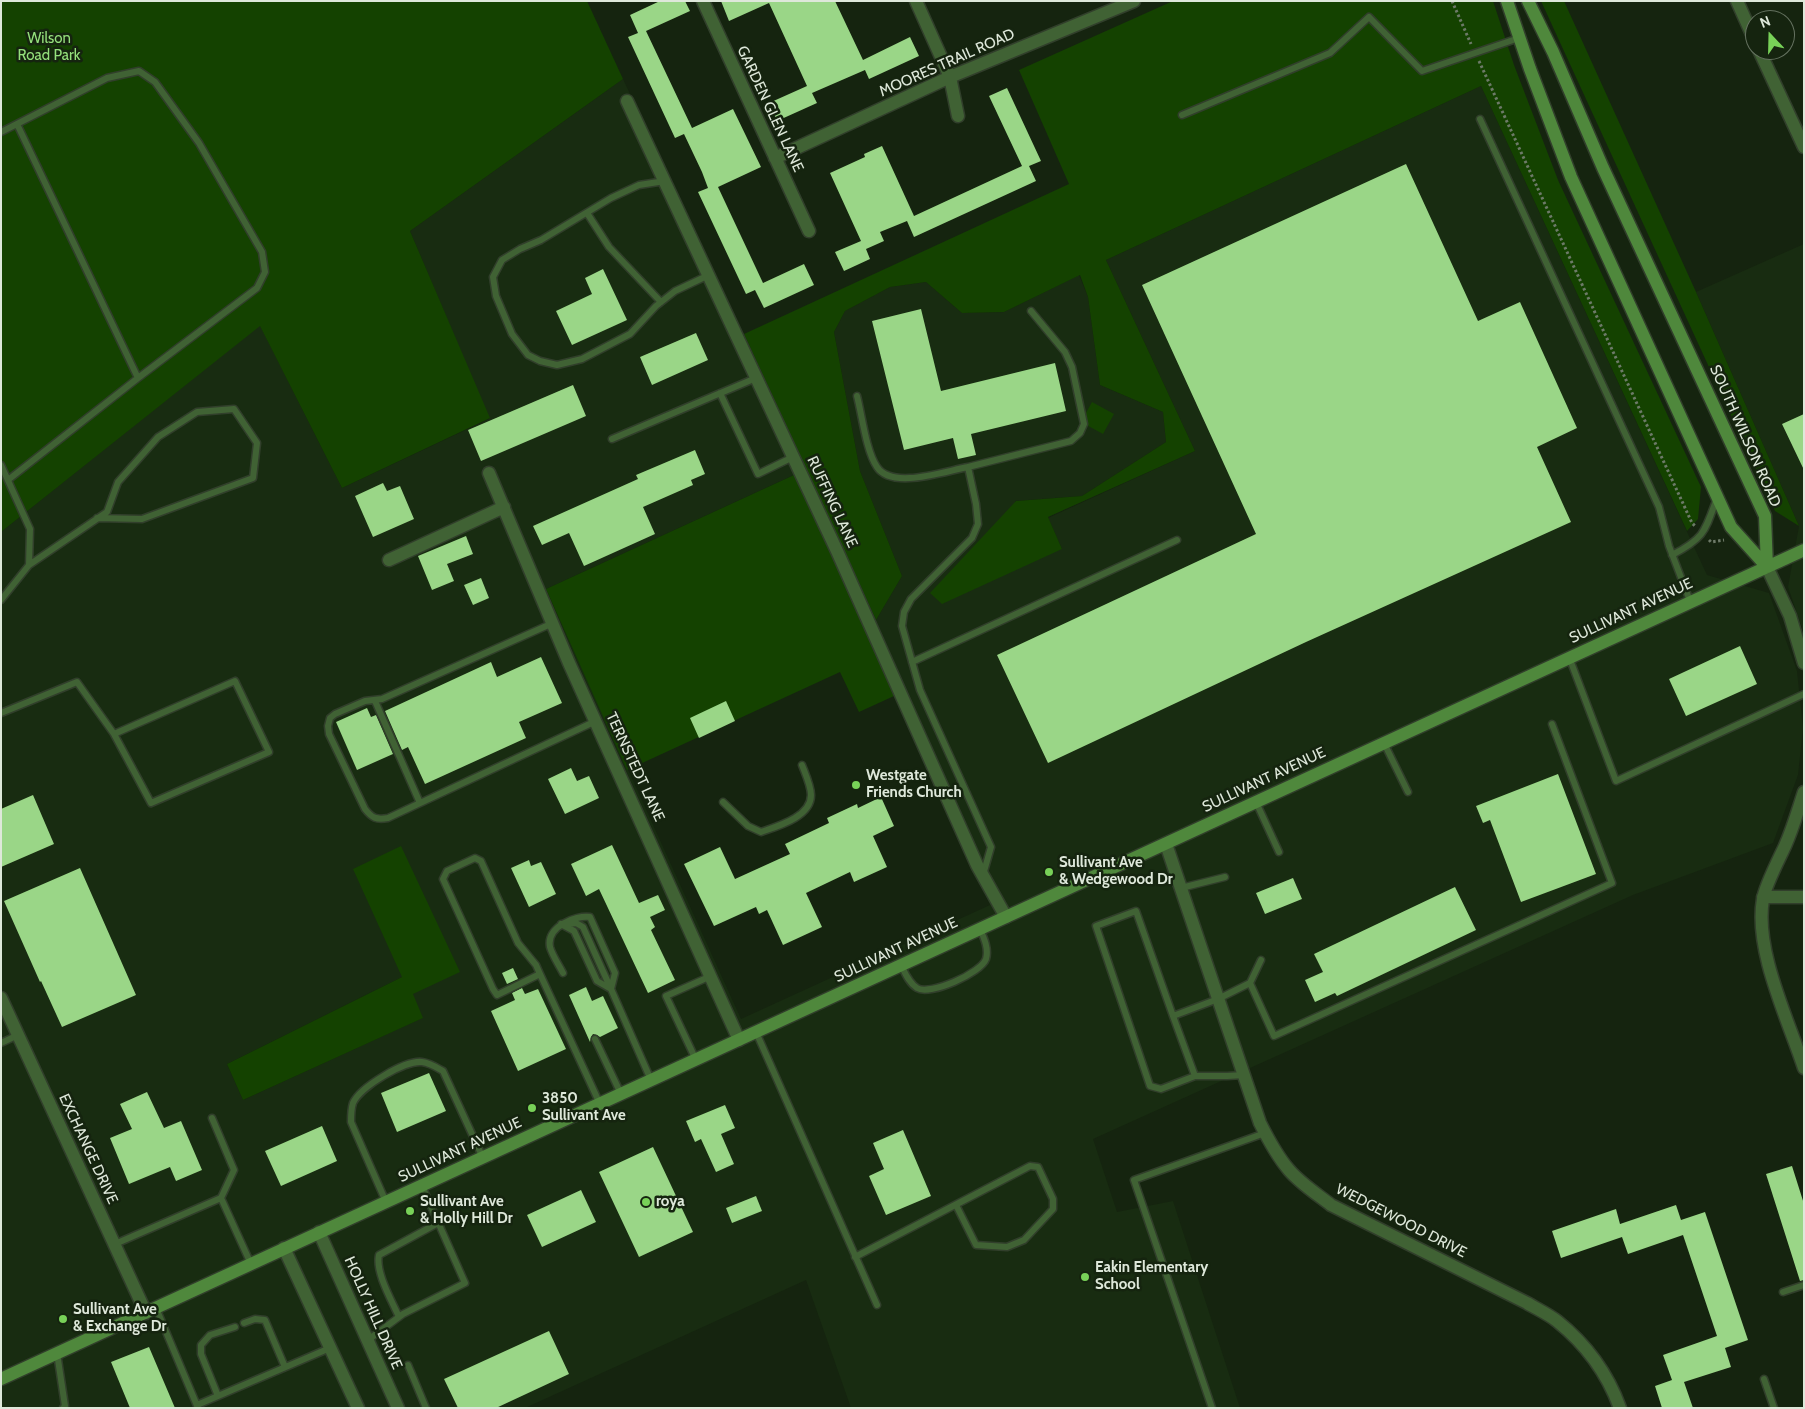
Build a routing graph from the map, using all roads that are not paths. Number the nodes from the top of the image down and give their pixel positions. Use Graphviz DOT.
graph roads {
  1 [pos="703,1"];
  2 [pos="916,1"];
  3 [pos="1134,1"];
  4 [pos="1507,1"];
  5 [pos="1528,1"];
  6 [pos="1737,1"];
  7 [pos="1745,19"];
  8 [pos="1519,38"];
  9 [pos="1764,60"];
  10 [pos="950,77"];
  11 [pos="628,100"];
  12 [pos="1182,115"];
  13 [pos="958,116"];
  14 [pos="1480,119"];
  15 [pos="17,124"];
  16 [pos="1,132"];
  17 [pos="1804,147"];
  18 [pos="775,158"];
  19 [pos="665,181"];
  20 [pos="587,213"];
  21 [pos="809,231"];
  22 [pos="709,275"];
  23 [pos="661,302"];
  24 [pos="1031,311"];
  25 [pos="138,378"];
  26 [pos="756,378"];
  27 [pos="720,393"];
  28 [pos="857,396"];
  29 [pos="612,439"];
  30 [pos="793,457"];
  31 [pos="1,465"];
  32 [pos="968,467"];
  33 [pos="489,473"];
  34 [pos="8,480"];
  35 [pos="1718,495"];
  36 [pos="504,507"];
  37 [pos="97,518"];
  38 [pos="1177,540"];
  39 [pos="1804,550"];
  40 [pos="1672,555"];
  41 [pos="389,560"];
  42 [pos="29,565"];
  43 [pos="1767,566"];
  44 [pos="1,600"];
  45 [pos="1690,601"];
  46 [pos="553,623"];
  47 [pos="1569,657"];
  48 [pos="912,662"];
  49 [pos="1804,663"];
  50 [pos="1804,694"];
  51 [pos="375,701"];
  52 [pos="1,713"];
  53 [pos="596,721"];
  54 [pos="1552,724"];
  55 [pos="114,734"];
  56 [pos="1384,743"];
  57 [pos="802,765"];
  58 [pos="1408,792"];
  59 [pos="1804,792"];
  60 [pos="723,802"];
  61 [pos="1256,802"];
  62 [pos="420,803"];
  63 [pos="1166,844"];
  64 [pos="1279,852"];
  65 [pos="983,876"];
  66 [pos="1225,877"];
  67 [pos="1181,888"];
  68 [pos="1763,897"];
  69 [pos="1804,897"];
  70 [pos="1006,917"];
  71 [pos="561,924"];
  72 [pos="980,929"];
  73 [pos="1261,960"];
  74 [pos="901,966"];
  75 [pos="563,972"];
  76 [pos="540,974"];
  77 [pos="711,976"];
  78 [pos="1250,984"];
  79 [pos="611,989"];
  80 [pos="1,998"];
  81 [pos="1218,1000"];
  82 [pos="1173,1016"];
  83 [pos="756,1032"];
  84 [pos="18,1035"];
  85 [pos="595,1039"];
  86 [pos="739,1040"];
  87 [pos="1,1043"];
  88 [pos="696,1060"];
  89 [pos="1804,1068"];
  90 [pos="1244,1075"];
  91 [pos="1195,1076"];
  92 [pos="651,1080"];
  93 [pos="621,1094"];
  94 [pos="600,1104"];
  95 [pos="212,1118"];
  96 [pos="1265,1133"];
  97 [pos="483,1158"];
  98 [pos="422,1186"];
  99 [pos="221,1198"];
  100 [pos="386,1202"];
  101 [pos="956,1205"];
  102 [pos="438,1223"];
  103 [pos="320,1232"];
  104 [pos="114,1244"];
  105 [pos="284,1248"];
  106 [pos="855,1257"];
  107 [pos="251,1264"];
  108 [pos="1804,1285"];
  109 [pos="1783,1292"];
  110 [pos="877,1304"];
  111 [pos="151,1310"];
  112 [pos="399,1317"];
  113 [pos="244,1323"];
  114 [pos="234,1327"];
  115 [pos="368,1340"];
  116 [pos="330,1348"];
  117 [pos="58,1353"];
  118 [pos="408,1365"];
  119 [pos="285,1367"];
  120 [pos="1,1379"];
  121 [pos="1764,1379"];
  122 [pos="218,1396"];
  123 [pos="198,1407"];
  124 [pos="63,1408"];
  125 [pos="358,1408"];
  126 [pos="398,1408"];
  127 [pos="426,1408"];
  128 [pos="1212,1408"];
  129 [pos="1620,1408"];
  130 [pos="1774,1408"];
  1 -- 18 [label="street, GARDEN GLEN LANE"];
  2 -- 10 [label="street"];
  3 -- 10 [label="street, MOORES TRAIL ROAD"];
  4 -- 8 [label="main road"];
  5 -- 43 [label="main road, SOUTH WILSON ROAD"];
  6 -- 7 [label="street"];
  8 -- 12 [label="lane"];
  8 -- 35 [label="main road"];
  9 -- 17 [label="street"];
  10 -- 13 [label="street"];
  10 -- 18 [label="street, MOORES TRAIL ROAD"];
  11 -- 19 [label="street, RUFFING LANE"];
  14 -- 40 [label="lane"];
  15 -- 16 [label="lane"];
  15 -- 25 [label="lane"];
  15 -- 25 [label="lane"];
  18 -- 21 [label="street, GARDEN GLEN LANE"];
  19 -- 20 [label="lane"];
  19 -- 22 [label="street, RUFFING LANE"];
  20 -- 23 [label="lane"];
  20 -- 23 [label="lane"];
  22 -- 23 [label="lane"];
  22 -- 26 [label="street, RUFFING LANE"];
  24 -- 32 [label="lane"];
  25 -- 34 [label="lane"];
  26 -- 27 [label="lane"];
  26 -- 30 [label="street, RUFFING LANE"];
  27 -- 29 [label="lane"];
  27 -- 30 [label="lane"];
  28 -- 32 [label="lane"];
  30 -- 65 [label="street, RUFFING LANE"];
  31 -- 34 [label="lane"];
  32 -- 48 [label="lane"];
  33 -- 36 [label="street, TERNSTEDT LANE"];
  34 -- 42 [label="lane"];
  35 -- 40 [label="lane"];
  35 -- 43 [label="main road"];
  36 -- 41 [label="street"];
  36 -- 46 [label="street, TERNSTEDT LANE"];
  37 -- 37 [label="lane"];
  37 -- 42 [label="lane"];
  38 -- 48 [label="lane"];
  39 -- 43 [label="main road, SULLIVANT AVENUE"];
  40 -- 45 [label="lane"];
  42 -- 44 [label="lane"];
  43 -- 45 [label="main road, SULLIVANT AVENUE"];
  43 -- 49 [label="street"];
  45 -- 47 [label="main road, SULLIVANT AVENUE"];
  46 -- 51 [label="lane"];
  46 -- 53 [label="street, TERNSTEDT LANE"];
  47 -- 50 [label="lane"];
  47 -- 56 [label="main road, SULLIVANT AVENUE"];
  48 -- 65 [label="lane"];
  51 -- 62 [label="lane"];
  51 -- 62 [label="lane"];
  52 -- 55 [label="lane"];
  53 -- 62 [label="lane"];
  53 -- 77 [label="street, TERNSTEDT LANE"];
  54 -- 78 [label="lane"];
  55 -- 55 [label="lane"];
  56 -- 58 [label="lane"];
  56 -- 61 [label="main road, SULLIVANT AVENUE"];
  57 -- 60 [label="lane"];
  59 -- 68 [label="street"];
  61 -- 63 [label="main road, SULLIVANT AVENUE"];
  61 -- 64 [label="lane"];
  63 -- 67 [label="street, WEDGEWOOD DRIVE"];
  63 -- 70 [label="main road, SULLIVANT AVENUE"];
  65 -- 70 [label="street, RUFFING LANE"];
  66 -- 67 [label="lane"];
  67 -- 81 [label="street, WEDGEWOOD DRIVE"];
  68 -- 69 [label="street"];
  68 -- 89 [label="street"];
  70 -- 72 [label="main road, SULLIVANT AVENUE"];
  71 -- 75 [label="lane"];
  71 -- 79 [label="lane"];
  71 -- 79 [label="lane"];
  72 -- 74 [label="main road, SULLIVANT AVENUE"];
  72 -- 74 [label="lane"];
  73 -- 78 [label="lane"];
  74 -- 83 [label="main road, SULLIVANT AVENUE"];
  76 -- 76 [label="lane"];
  76 -- 94 [label="lane"];
  77 -- 86 [label="street, TERNSTEDT LANE"];
  77 -- 88 [label="lane"];
  78 -- 81 [label="lane"];
  79 -- 92 [label="lane"];
  80 -- 84 [label="street, EXCHANGE DRIVE"];
  81 -- 82 [label="lane"];
  81 -- 90 [label="street, WEDGEWOOD DRIVE"];
  82 -- 91 [label="lane"];
  82 -- 91 [label="lane"];
  83 -- 86 [label="main road, SULLIVANT AVENUE"];
  83 -- 106 [label="lane"];
  84 -- 87 [label="lane"];
  84 -- 104 [label="street, EXCHANGE DRIVE"];
  85 -- 93 [label="lane"];
  86 -- 88 [label="main road, SULLIVANT AVENUE"];
  88 -- 92 [label="main road, SULLIVANT AVENUE"];
  90 -- 91 [label="lane"];
  90 -- 96 [label="street, WEDGEWOOD DRIVE"];
  92 -- 93 [label="main road, SULLIVANT AVENUE"];
  93 -- 94 [label="main road, SULLIVANT AVENUE"];
  94 -- 97 [label="main road, SULLIVANT AVENUE"];
  95 -- 99 [label="lane"];
  96 -- 128 [label="lane"];
  96 -- 129 [label="street, WEDGEWOOD DRIVE"];
  97 -- 98 [label="main road, SULLIVANT AVENUE"];
  97 -- 100 [label="lane"];
  98 -- 100 [label="main road, SULLIVANT AVENUE"];
  98 -- 102 [label="lane"];
  99 -- 104 [label="lane"];
  99 -- 107 [label="lane"];
  100 -- 103 [label="main road, SULLIVANT AVENUE"];
  101 -- 101 [label="lane"];
  101 -- 106 [label="lane"];
  102 -- 112 [label="lane"];
  102 -- 112 [label="lane"];
  103 -- 105 [label="main road, SULLIVANT AVENUE"];
  103 -- 115 [label="street, HOLLY HILL DRIVE"];
  104 -- 111 [label="street, EXCHANGE DRIVE"];
  105 -- 107 [label="main road, SULLIVANT AVENUE"];
  105 -- 116 [label="street"];
  106 -- 110 [label="lane"];
  107 -- 111 [label="main road, SULLIVANT AVENUE"];
  108 -- 109 [label="lane"];
  111 -- 117 [label="main road, SULLIVANT AVENUE"];
  111 -- 123 [label="lane"];
  112 -- 115 [label="lane"];
  113 -- 119 [label="lane"];
  114 -- 122 [label="lane"];
  115 -- 126 [label="street, HOLLY HILL DRIVE"];
  116 -- 119 [label="lane"];
  116 -- 125 [label="street"];
  117 -- 120 [label="main road, SULLIVANT AVENUE"];
  117 -- 124 [label="lane"];
  118 -- 127 [label="lane"];
  119 -- 122 [label="lane"];
  121 -- 130 [label="lane"];
  122 -- 123 [label="lane"];
}
